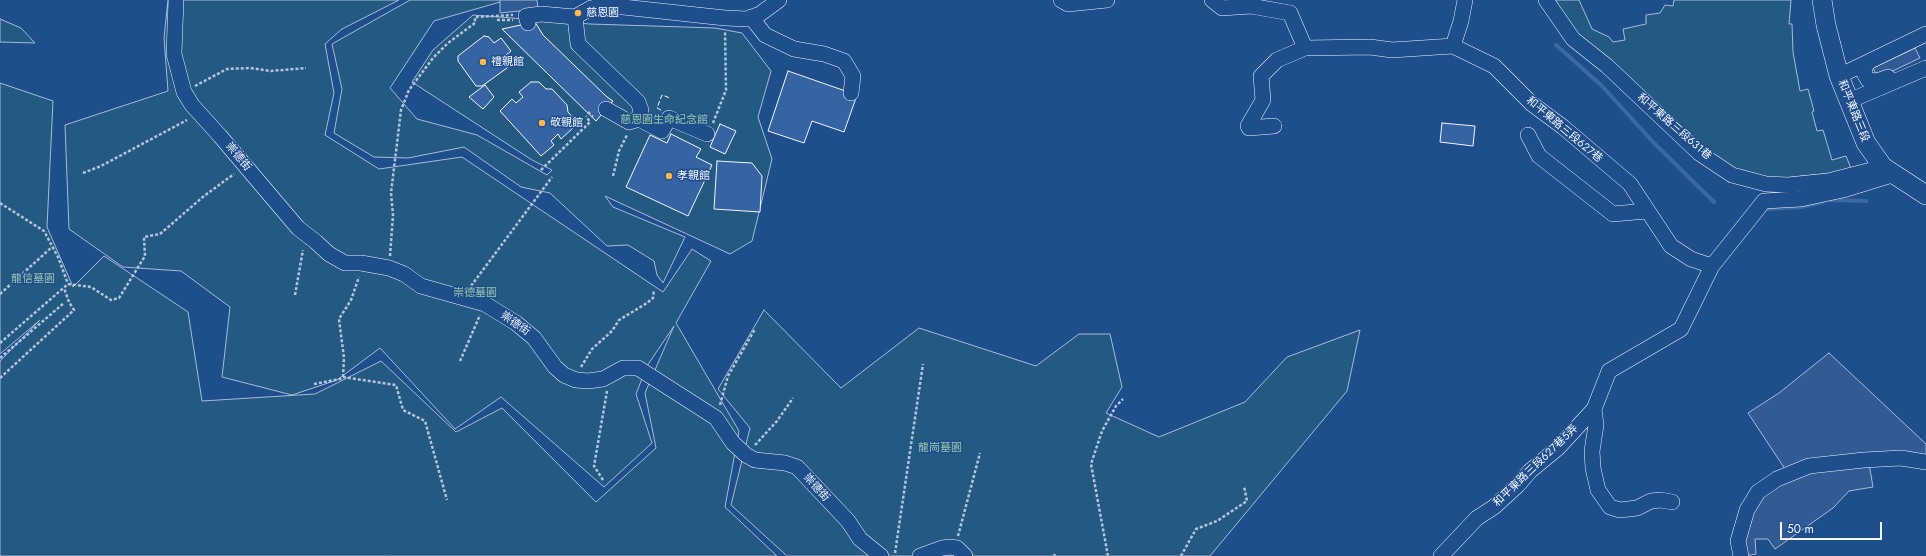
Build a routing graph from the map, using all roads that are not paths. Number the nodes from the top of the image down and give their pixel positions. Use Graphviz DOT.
graph roads {
  1 [pos="176,0"];
  2 [pos="779,0"];
  3 [pos="1062,0"];
  4 [pos="1107,0"];
  5 [pos="1212,0"];
  6 [pos="1465,0"];
  7 [pos="1546,0"];
  8 [pos="1822,0"];
  9 [pos="606,3"];
  10 [pos="575,17"];
  11 [pos="751,17"];
  12 [pos="520,19"];
  13 [pos="1926,34"];
  14 [pos="1453,46"];
  15 [pos="1305,48"];
  16 [pos="1868,63"];
  17 [pos="1926,68"];
  18 [pos="1839,76"];
  19 [pos="1905,77"];
  20 [pos="851,93"];
  21 [pos="1849,100"];
  22 [pos="601,114"];
  23 [pos="639,119"];
  24 [pos="1274,126"];
  25 [pos="707,134"];
  26 [pos="1528,135"];
  27 [pos="1889,170"];
  28 [pos="1926,194"];
  29 [pos="1646,210"];
  30 [pos="1712,266"];
  31 [pos="1594,409"];
  32 [pos="1926,462"];
  33 [pos="1672,502"];
  34 [pos="881,556"];
  35 [pos="920,556"];
  36 [pos="965,556"];
  37 [pos="1442,556"];
  38 [pos="1741,556"];
  1 -- 34 [label="street, 崇德街"];
  2 -- 11 [label="street"];
  3 -- 4 [label="street"];
  5 -- 15 [label="street"];
  6 -- 14 [label="street"];
  7 -- 27 [label="street, 和平東路三段631巷"];
  8 -- 18 [label="main road, 和平東路三段"];
  9 -- 10 [label="street"];
  9 -- 11 [label="street"];
  10 -- 12 [label="street"];
  10 -- 23 [label="street"];
  11 -- 20 [label="street"];
  13 -- 16 [label="street"];
  14 -- 15 [label="street, 和平東路三段627巷"];
  14 -- 29 [label="street, 和平東路三段627巷"];
  15 -- 24 [label="street, 和平東路三段627巷"];
  16 -- 18 [label="street"];
  16 -- 19 [label="street"];
  17 -- 19 [label="street"];
  18 -- 21 [label="main road, 和平東路三段"];
  19 -- 21 [label="street"];
  21 -- 27 [label="main road, 和平東路三段"];
  22 -- 23 [label="street"];
  23 -- 25 [label="street"];
  26 -- 29 [label="street"];
  27 -- 28 [label="main road, 和平東路三段"];
  27 -- 30 [label="street"];
  29 -- 30 [label="street, 和平東路三段627巷"];
  30 -- 31 [label="street, 和平東路三段627巷5弄"];
  31 -- 33 [label="street"];
  31 -- 37 [label="street, 和平東路三段627巷5弄"];
  32 -- 38 [label="street"];
  35 -- 36 [label="street"];
}
